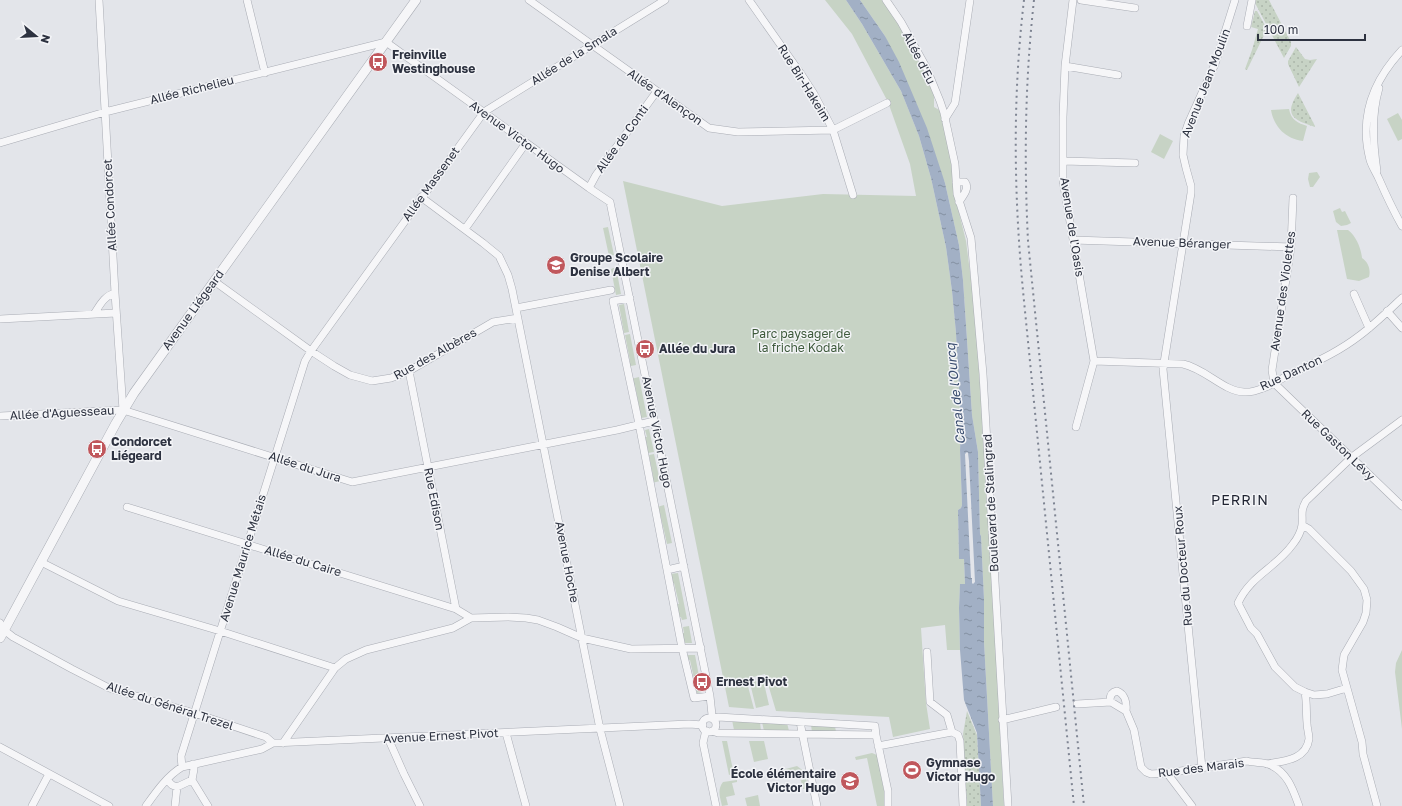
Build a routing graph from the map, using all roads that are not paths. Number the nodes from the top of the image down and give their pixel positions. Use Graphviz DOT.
graph roads {
  1 [pos="99,0"];
  2 [pos="247,0"];
  3 [pos="416,0"];
  4 [pos="529,0"];
  5 [pos="665,0"];
  6 [pos="749,0"];
  7 [pos="886,0"];
  8 [pos="970,0"];
  9 [pos="1073,0"];
  10 [pos="1081,0"];
  11 [pos="1235,0"];
  12 [pos="1252,0"];
  13 [pos="1135,8"];
  14 [pos="1245,26"];
  15 [pos="386,42"];
  16 [pos="592,45"];
  17 [pos="1402,50"];
  18 [pos="1065,66"];
  19 [pos="265,73"];
  20 [pos="1118,75"];
  21 [pos="657,91"];
  22 [pos="887,103"];
  23 [pos="105,112"];
  24 [pos="484,112"];
  25 [pos="945,119"];
  26 [pos="833,130"];
  27 [pos="0,143"];
  28 [pos="526,144"];
  29 [pos="1063,161"];
  30 [pos="1135,163"];
  31 [pos="956,182"];
  32 [pos="589,188"];
  33 [pos="1192,190"];
  34 [pos="854,195"];
  35 [pos="421,198"];
  36 [pos="1293,198"];
  37 [pos="959,202"];
  38 [pos="1402,226"];
  39 [pos="465,229"];
  40 [pos="1073,240"];
  41 [pos="1184,243"];
  42 [pos="1291,247"];
  43 [pos="214,281"];
  44 [pos="611,290"];
  45 [pos="115,293"];
  46 [pos="1354,294"];
  47 [pos="630,298"];
  48 [pos="1402,298"];
  49 [pos="516,308"];
  50 [pos="1387,311"];
  51 [pos="116,313"];
  52 [pos="94,314"];
  53 [pos="518,318"];
  54 [pos="0,319"];
  55 [pos="1369,328"];
  56 [pos="1402,328"];
  57 [pos="311,351"];
  58 [pos="1094,361"];
  59 [pos="1164,363"];
  60 [pos="409,371"];
  61 [pos="1274,383"];
  62 [pos="124,410"];
  63 [pos="0,416"];
  64 [pos="1402,420"];
  65 [pos="654,421"];
  66 [pos="639,424"];
  67 [pos="1076,427"];
  68 [pos="544,444"];
  69 [pos="274,457"];
  70 [pos="1352,457"];
  71 [pos="428,467"];
  72 [pos="1402,506"];
  73 [pos="127,507"];
  74 [pos="1302,525"];
  75 [pos="247,544"];
  76 [pos="41,562"];
  77 [pos="684,566"];
  78 [pos="667,570"];
  79 [pos="456,609"];
  80 [pos="471,618"];
  81 [pos="2,630"];
  82 [pos="220,631"];
  83 [pos="582,638"];
  84 [pos="682,648"];
  85 [pos="700,648"];
  86 [pos="927,652"];
  87 [pos="335,668"];
  88 [pos="1347,688"];
  89 [pos="1305,692"];
  90 [pos="710,696"];
  91 [pos="1111,702"];
  92 [pos="1077,704"];
  93 [pos="1056,707"];
  94 [pos="1126,711"];
  95 [pos="194,713"];
  96 [pos="712,719"];
  97 [pos="1002,720"];
  98 [pos="800,722"];
  99 [pos="600,729"];
  100 [pos="707,729"];
  101 [pos="952,732"];
  102 [pos="506,733"];
  103 [pos="802,734"];
  104 [pos="876,735"];
  105 [pos="388,738"];
  106 [pos="273,743"];
  107 [pos="283,743"];
  108 [pos="878,746"];
  109 [pos="0,747"];
  110 [pos="193,764"];
  111 [pos="1267,764"];
  112 [pos="182,767"];
  113 [pos="1202,768"];
  114 [pos="1167,773"];
  115 [pos="49,774"];
  116 [pos="167,780"];
  117 [pos="192,780"];
  118 [pos="177,787"];
  119 [pos="32,806"];
  120 [pos="109,806"];
  121 [pos="146,806"];
  122 [pos="176,806"];
  123 [pos="208,806"];
  124 [pos="420,806"];
  125 [pos="526,806"];
  126 [pos="620,806"];
  127 [pos="716,806"];
  128 [pos="817,806"];
  129 [pos="888,806"];
  130 [pos="963,806"];
  131 [pos="1008,806"];
  132 [pos="1192,806"];
  133 [pos="1299,806"];
  134 [pos="1377,806"];
  1 -- 23 [label="street, Allée Condorcet"];
  2 -- 19 [label="street"];
  3 -- 15 [label="street, Avenue Liégeard"];
  4 -- 16 [label="street, Allée d'Alençon"];
  5 -- 16 [label="street, Allée de la Smala"];
  6 -- 26 [label="street, Rue Bir-Hakeim"];
  7 -- 25 [label="street, Allée d'Eu"];
  8 -- 25 [label="street"];
  9 -- 18 [label="street, Avenue de l'Oasis"];
  10 -- 13 [label="street"];
  11 -- 33 [label="street, Avenue Jean Moulin"];
  12 -- 14 [label="street"];
  15 -- 19 [label="street, Allée Richelieu"];
  15 -- 24 [label="street, Avenue Victor Hugo"];
  15 -- 43 [label="street, Avenue Liégeard"];
  16 -- 21 [label="street, Allée d'Alençon"];
  16 -- 24 [label="street, Allée de la Smala"];
  17 -- 38 [label="street"];
  18 -- 20 [label="street"];
  18 -- 29 [label="street, Avenue de l'Oasis"];
  19 -- 23 [label="street, Allée Richelieu"];
  21 -- 26 [label="street, Allée d'Alençon"];
  21 -- 32 [label="street, Allée de Conti"];
  22 -- 26 [label="street, Allée d'Alençon"];
  23 -- 27 [label="street, Allée Richelieu"];
  23 -- 45 [label="street, Allée Condorcet"];
  24 -- 28 [label="street, Avenue Victor Hugo"];
  24 -- 35 [label="street, Allée Massenet"];
  25 -- 31 [label="street, Allée d'Eu"];
  26 -- 34 [label="street, Rue Bir-Hakeim"];
  28 -- 32 [label="street, Avenue Victor Hugo"];
  28 -- 39 [label="street"];
  29 -- 30 [label="street"];
  29 -- 40 [label="street, Avenue de l'Oasis"];
  31 -- 37 [label="street, Boulevard de Stalingrad"];
  31 -- 37 [label="street"];
  32 -- 47 [label="street, Avenue Victor Hugo"];
  33 -- 41 [label="street, Rue du Docteur Roux"];
  35 -- 39 [label="street, Avenue Hoche"];
  35 -- 57 [label="street, Allée Massenet"];
  36 -- 42 [label="street, Avenue des Violettes"];
  37 -- 97 [label="street, Boulevard de Stalingrad"];
  39 -- 49 [label="street, Avenue Hoche"];
  40 -- 41 [label="street, Avenue Béranger"];
  40 -- 58 [label="street, Avenue de l'Oasis"];
  41 -- 42 [label="street, Avenue Béranger"];
  41 -- 59 [label="street, Rue du Docteur Roux"];
  42 -- 61 [label="street, Avenue des Violettes"];
  43 -- 57 [label="street, Rue des Albères"];
  43 -- 62 [label="street, Avenue Liégeard"];
  44 -- 49 [label="street"];
  45 -- 51 [label="street, Allée Condorcet"];
  45 -- 52 [label="street"];
  46 -- 55 [label="street"];
  47 -- 65 [label="street, Avenue Victor Hugo"];
  47 -- 66 [label="street, Avenue Victor Hugo"];
  48 -- 50 [label="street, Rue Danton"];
  49 -- 53 [label="street, Avenue Hoche"];
  50 -- 55 [label="street, Rue Danton"];
  50 -- 56 [label="street"];
  51 -- 52 [label="street"];
  51 -- 62 [label="street, Allée Condorcet"];
  52 -- 54 [label="street"];
  53 -- 60 [label="street, Rue des Albères"];
  53 -- 68 [label="street, Avenue Hoche"];
  55 -- 61 [label="street, Rue Danton"];
  57 -- 60 [label="street, Rue des Albères"];
  57 -- 69 [label="street, Avenue Maurice Métais"];
  58 -- 59 [label="street, Rue Danton"];
  58 -- 67 [label="street, Avenue de l'Oasis"];
  59 -- 61 [label="street, Rue Danton"];
  59 -- 113 [label="street, Rue du Docteur Roux"];
  60 -- 71 [label="street, Rue Edison"];
  61 -- 70 [label="street, Rue Gaston Lévy"];
  62 -- 63 [label="street, Allée d'Aguesseau"];
  62 -- 69 [label="street, Allée du Jura"];
  62 -- 76 [label="street, Avenue Liégeard"];
  64 -- 70 [label="street"];
  65 -- 66 [label="street, Allée du Jura"];
  65 -- 77 [label="street, Avenue Victor Hugo"];
  66 -- 68 [label="street, Allée du Jura"];
  66 -- 78 [label="street, Avenue Victor Hugo"];
  68 -- 71 [label="street, Allée du Jura"];
  68 -- 83 [label="street, Avenue Hoche"];
  69 -- 71 [label="street, Allée du Jura"];
  69 -- 75 [label="street, Avenue Maurice Métais"];
  70 -- 72 [label="street, Rue Gaston Lévy"];
  70 -- 74 [label="street"];
  71 -- 79 [label="street, Rue Edison"];
  73 -- 75 [label="street, Allée du Caire"];
  74 -- 88 [label="street"];
  74 -- 89 [label="street"];
  75 -- 79 [label="street, Allée du Caire"];
  75 -- 82 [label="street, Avenue Maurice Métais"];
  76 -- 81 [label="street, Avenue Liégeard"];
  76 -- 82 [label="street"];
  77 -- 78 [label="street"];
  77 -- 85 [label="street, Avenue Victor Hugo"];
  78 -- 84 [label="street, Avenue Victor Hugo"];
  79 -- 80 [label="street"];
  80 -- 83 [label="street"];
  80 -- 87 [label="street"];
  81 -- 95 [label="street, Allée du Général Trezel"];
  82 -- 87 [label="street"];
  82 -- 95 [label="street, Avenue Maurice Métais"];
  83 -- 84 [label="street"];
  83 -- 99 [label="street, Avenue Hoche"];
  84 -- 85 [label="street"];
  84 -- 90 [label="street, Avenue Victor Hugo"];
  85 -- 90 [label="street, Avenue Victor Hugo"];
  86 -- 101 [label="street"];
  87 -- 107 [label="street"];
  88 -- 89 [label="street"];
  88 -- 134 [label="street"];
  89 -- 111 [label="street"];
  90 -- 96 [label="street, Avenue Victor Hugo"];
  91 -- 92 [label="street"];
  91 -- 94 [label="street"];
  91 -- 94 [label="street, Rue des Marais"];
  93 -- 97 [label="street"];
  94 -- 114 [label="street, Rue des Marais"];
  95 -- 106 [label="street, Allée du Général Trezel"];
  95 -- 112 [label="street, Avenue Maurice Métais"];
  96 -- 98 [label="street"];
  96 -- 100 [label="street"];
  96 -- 100 [label="street, Avenue Victor Hugo"];
  97 -- 131 [label="street, Boulevard de Stalingrad"];
  98 -- 103 [label="street"];
  98 -- 104 [label="street"];
  99 -- 100 [label="street, Avenue Ernest Pivot"];
  99 -- 102 [label="street, Avenue Ernest Pivot"];
  99 -- 126 [label="street, Avenue Hoche"];
  100 -- 103 [label="street, Avenue Ernest Pivot"];
  100 -- 127 [label="street"];
  101 -- 108 [label="street"];
  101 -- 130 [label="street"];
  102 -- 105 [label="street, Avenue Ernest Pivot"];
  102 -- 125 [label="street"];
  103 -- 104 [label="street, Avenue Ernest Pivot"];
  103 -- 128 [label="street"];
  104 -- 108 [label="street"];
  105 -- 107 [label="street, Avenue Ernest Pivot"];
  105 -- 124 [label="street"];
  106 -- 107 [label="street, Avenue Ernest Pivot"];
  106 -- 110 [label="street, Avenue Ernest Pivot"];
  108 -- 129 [label="street"];
  109 -- 115 [label="street"];
  110 -- 112 [label="street, Avenue Ernest Pivot"];
  110 -- 117 [label="street"];
  111 -- 113 [label="street, Rue des Marais"];
  111 -- 133 [label="street, Rue des Marais"];
  112 -- 116 [label="street"];
  113 -- 114 [label="street, Rue des Marais"];
  114 -- 132 [label="street"];
  115 -- 119 [label="street"];
  115 -- 120 [label="street"];
  116 -- 118 [label="street"];
  116 -- 121 [label="street"];
  117 -- 118 [label="street"];
  117 -- 123 [label="street"];
  118 -- 122 [label="street"];
}
